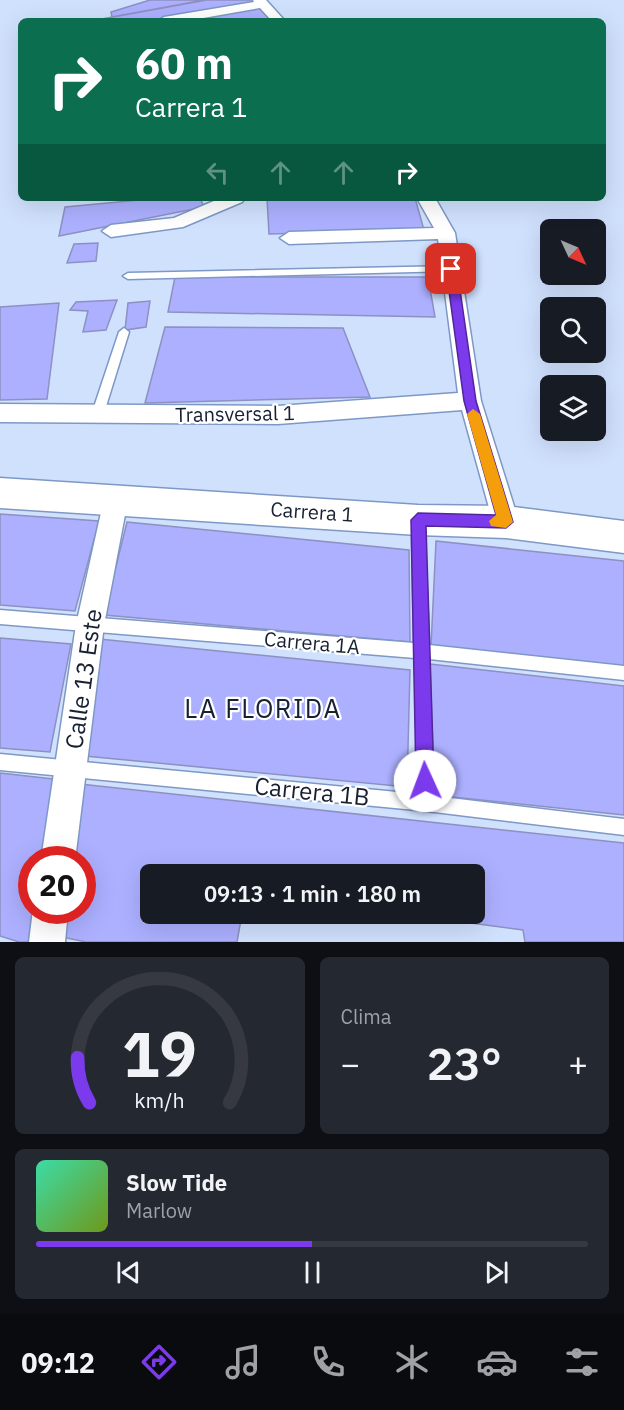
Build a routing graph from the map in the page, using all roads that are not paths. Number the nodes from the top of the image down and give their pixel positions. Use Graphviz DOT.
graph roads {
  1 [pos="261,2"];
  2 [pos="179,18"];
  3 [pos="276,18"];
  4 [pos="229,201"];
  5 [pos="428,201"];
  6 [pos="111,231"];
  7 [pos="446,233"];
  8 [pos="289,238"];
  9 [pos="451,269"];
  10 [pos="128,276"];
  11 [pos="124,332"];
  12 [pos="470,401"];
  13 [pos="0,413"];
  14 [pos="97,416"];
  15 [pos="0,493"];
  16 [pos="116,499"];
  17 [pos="418,520"];
  18 [pos="506,522"];
  19 [pos="624,537"];
  20 [pos="0,617"];
  21 [pos="90,625"];
  22 [pos="420,651"];
  23 [pos="624,673"];
  24 [pos="0,762"];
  25 [pos="71,769"];
  26 [pos="426,803"];
  27 [pos="624,827"];
  28 [pos="60,846"];
  29 [pos="49,924"];
  30 [pos="47,942"];
  1 -- 2 [label="street"];
  1 -- 3 [label="street"];
  4 -- 6 [label="street"];
  5 -- 7 [label="street"];
  7 -- 8 [label="street"];
  7 -- 9 [label="street"];
  9 -- 10 [label="lane"];
  9 -- 12 [label="street"];
  11 -- 14 [label="lane"];
  12 -- 14 [label="street, Transversal 1"];
  12 -- 18 [label="street"];
  13 -- 14 [label="street, Transversal 1"];
  15 -- 16 [label="street, Carrera 1"];
  16 -- 17 [label="street, Carrera 1"];
  16 -- 21 [label="street, Calle 13 Este"];
  17 -- 18 [label="street, Carrera 1"];
  17 -- 22 [label="lane"];
  18 -- 19 [label="street, Carrera 1"];
  20 -- 21 [label="lane, Carrera 1A"];
  21 -- 22 [label="lane, Carrera 1A"];
  21 -- 25 [label="street, Calle 13 Este"];
  22 -- 23 [label="lane, Carrera 1A"];
  22 -- 26 [label="lane"];
  24 -- 25 [label="lane, Carrera 1B"];
  25 -- 26 [label="lane, Carrera 1B"];
  25 -- 28 [label="street, Calle 13 Este"];
  26 -- 27 [label="lane, Carrera 1B"];
  29 -- 30 [label="street"];
}
